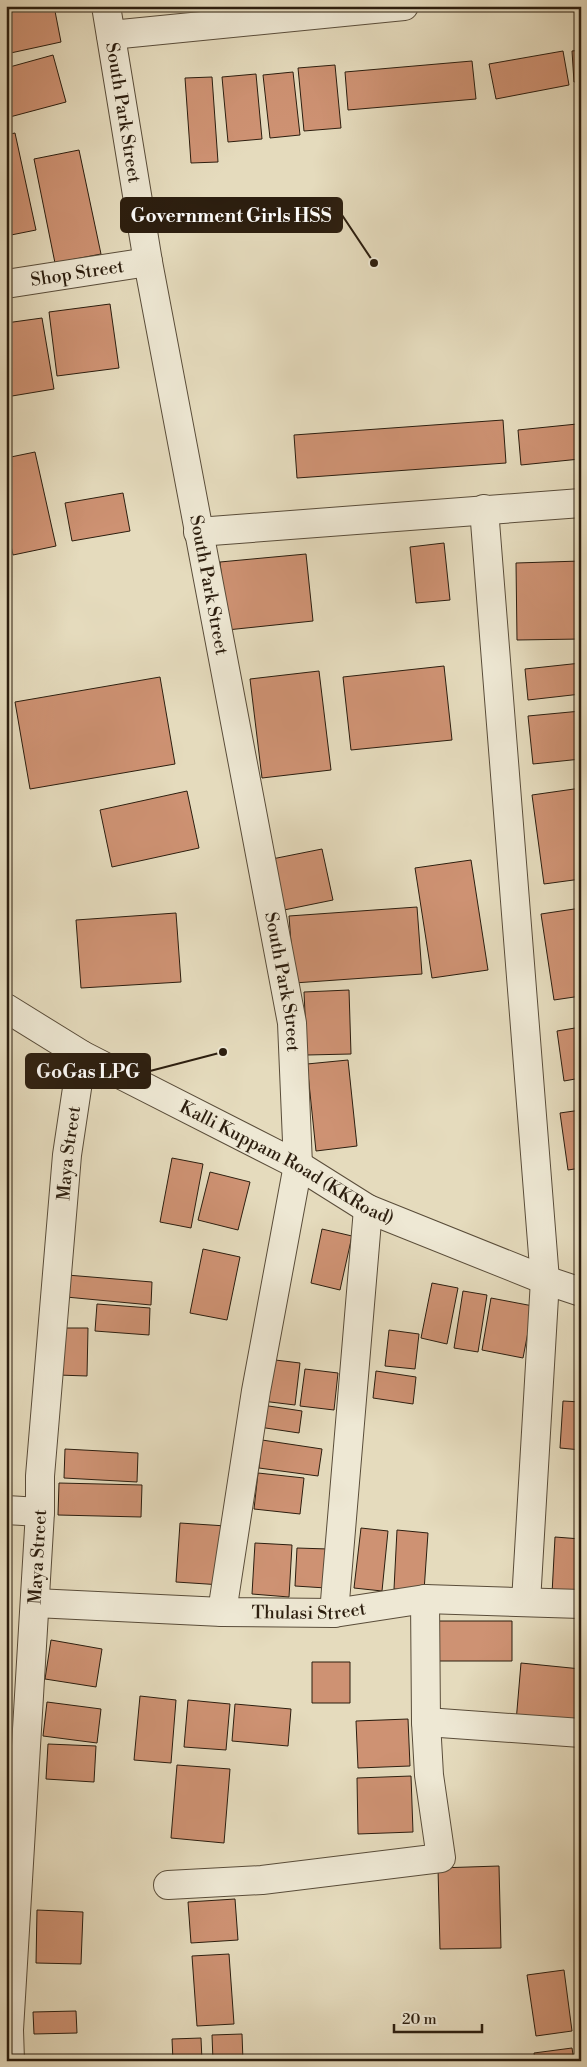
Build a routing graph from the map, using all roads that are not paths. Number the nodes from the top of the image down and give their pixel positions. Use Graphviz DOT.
graph roads {
  1 [pos="106,6"];
  2 [pos="404,6"];
  3 [pos="111,35"];
  4 [pos="148,262"];
  5 [pos="6,284"];
  6 [pos="581,503"];
  7 [pos="484,509"];
  8 [pos="198,532"];
  9 [pos="6,1008"];
  10 [pos="82,1055"];
  11 [pos="298,1165"];
  12 [pos="368,1209"];
  13 [pos="545,1280"];
  14 [pos="581,1292"];
  15 [pos="6,1510"];
  16 [pos="40,1512"];
  17 [pos="425,1599"];
  18 [pos="526,1602"];
  19 [pos="35,1603"];
  20 [pos="581,1604"];
  21 [pos="222,1612"];
  22 [pos="334,1613"];
  23 [pos="426,1722"];
  24 [pos="581,1733"];
  25 [pos="168,1885"];
  26 [pos="10,2061"];
  1 -- 3 [label="street, South Park Street"];
  2 -- 3 [label="street"];
  3 -- 4 [label="street, South Park Street"];
  4 -- 5 [label="street, Shop Street"];
  4 -- 8 [label="street, South Park Street"];
  6 -- 7 [label="street"];
  7 -- 8 [label="street"];
  7 -- 13 [label="street"];
  8 -- 11 [label="street, South Park Street"];
  9 -- 10 [label="street, Kalli Kuppam Road (KKRoad)"];
  10 -- 11 [label="street, Kalli Kuppam Road (KKRoad)"];
  10 -- 16 [label="street, Maya Street"];
  11 -- 12 [label="street, Kalli Kuppam Road (KKRoad)"];
  11 -- 21 [label="street, South Park Street"];
  12 -- 13 [label="street, Kalli Kuppam Road (KKRoad)"];
  12 -- 22 [label="street"];
  13 -- 14 [label="street, Kalli Kuppam Road (KKRoad)"];
  13 -- 18 [label="street"];
  15 -- 16 [label="street"];
  16 -- 19 [label="street, Maya Street"];
  17 -- 18 [label="street, Thulasi Street"];
  17 -- 22 [label="street, Thulasi Street"];
  17 -- 23 [label="street"];
  18 -- 20 [label="street, Thulasi Street"];
  19 -- 21 [label="street, Thulasi Street"];
  19 -- 26 [label="street, Maya Street"];
  21 -- 22 [label="street, Thulasi Street"];
  23 -- 24 [label="street"];
  23 -- 25 [label="street"];
}
